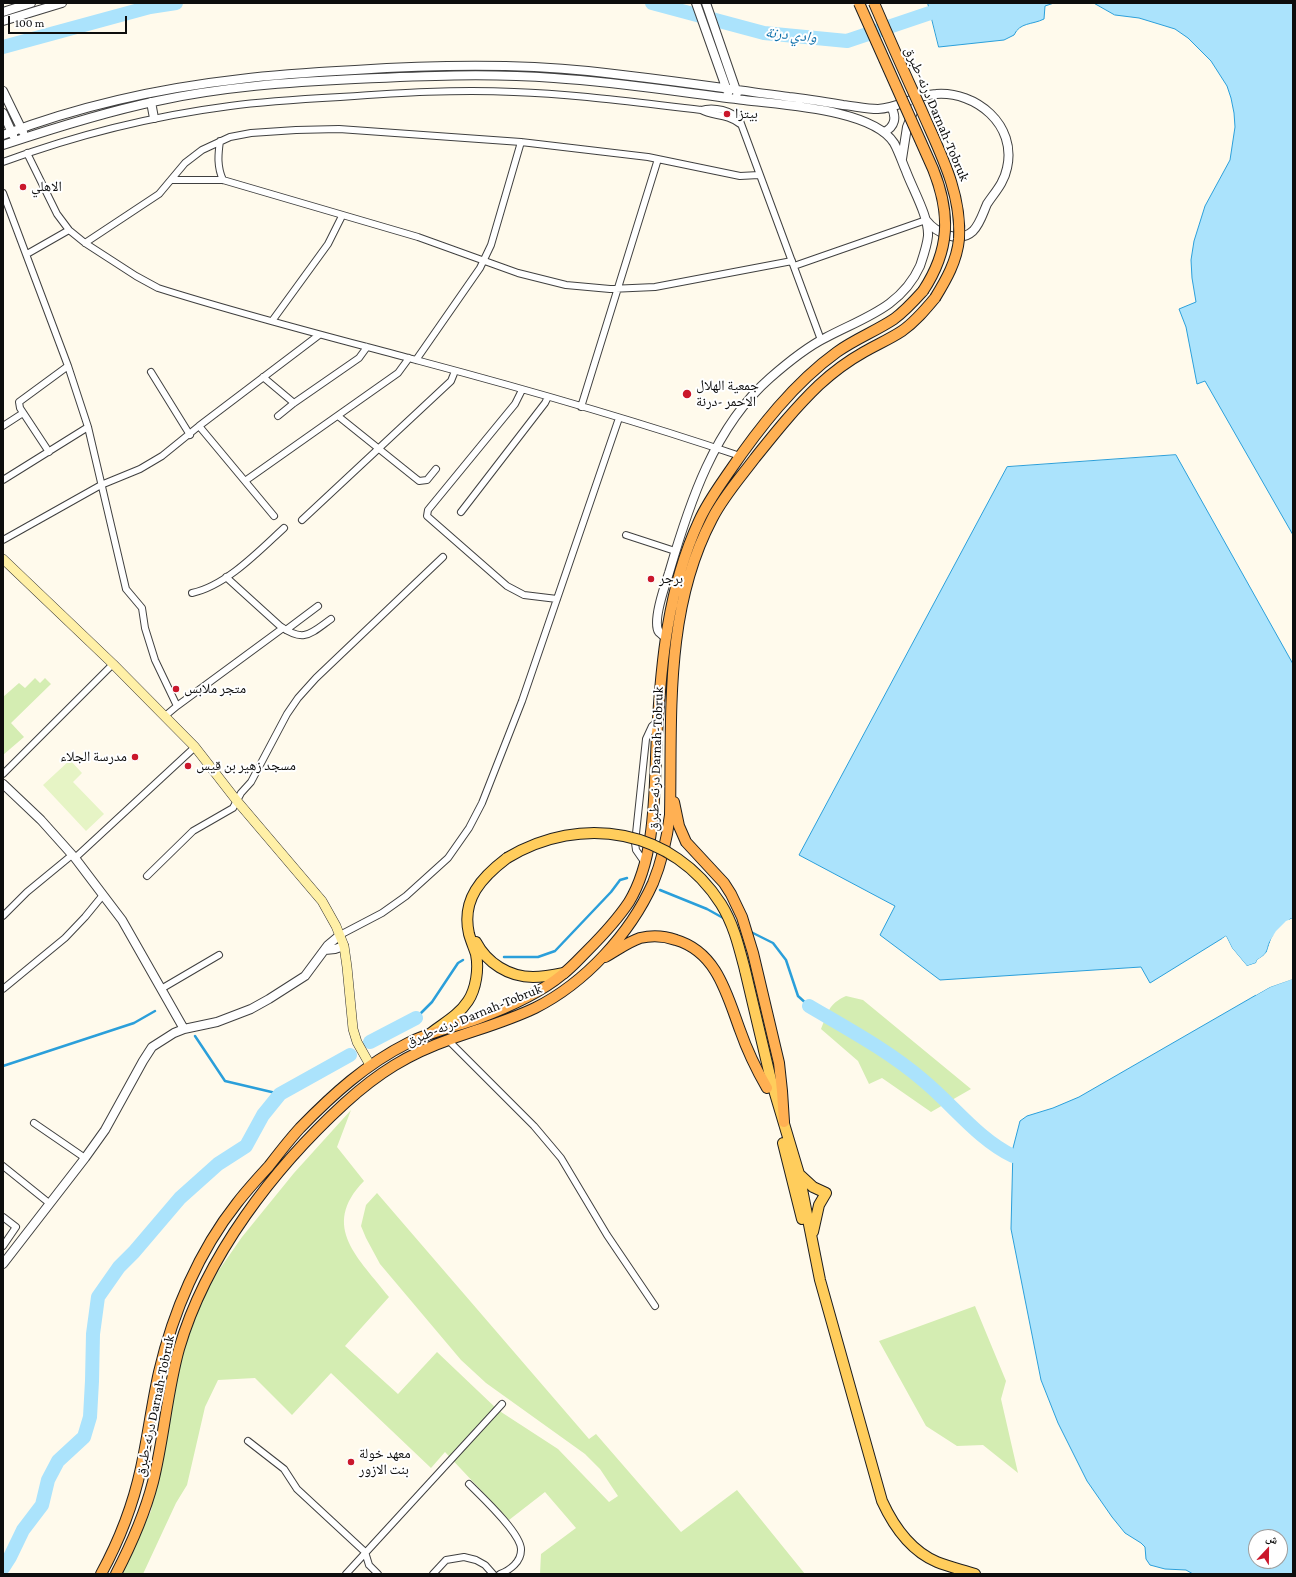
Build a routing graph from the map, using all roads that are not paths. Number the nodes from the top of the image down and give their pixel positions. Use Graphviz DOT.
graph roads {
  1 [pos="31,3"];
  2 [pos="62,3"];
  3 [pos="696,3"];
  4 [pos="706,3"];
  5 [pos="859,3"];
  6 [pos="874,3"];
  7 [pos="3,12"];
  8 [pos="3,21"];
  9 [pos="725,85"];
  10 [pos="734,86"];
  11 [pos="3,92"];
  12 [pos="920,96"];
  13 [pos="730,98"];
  14 [pos="739,100"];
  15 [pos="151,102"];
  16 [pos="891,107"];
  17 [pos="3,114"];
  18 [pos="154,118"];
  19 [pos="10,128"];
  20 [pos="21,128"];
  21 [pos="884,132"];
  22 [pos="3,135"];
  23 [pos="26,138"];
  24 [pos="16,141"];
  25 [pos="220,141"];
  26 [pos="521,142"];
  27 [pos="3,146"];
  28 [pos="27,153"];
  29 [pos="658,159"];
  30 [pos="902,161"];
  31 [pos="3,162"];
  32 [pos="759,175"];
  33 [pos="171,180"];
  34 [pos="223,180"];
  35 [pos="3,193"];
  36 [pos="342,216"];
  37 [pos="926,220"];
  38 [pos="69,230"];
  39 [pos="85,244"];
  40 [pos="27,254"];
  41 [pos="484,261"];
  42 [pos="793,264"];
  43 [pos="618,289"];
  44 [pos="272,321"];
  45 [pos="319,335"];
  46 [pos="821,340"];
  47 [pos="367,348"];
  48 [pos="410,358"];
  49 [pos="416,360"];
  50 [pos="68,366"];
  51 [pos="455,371"];
  52 [pos="151,372"];
  53 [pos="263,377"];
  54 [pos="522,390"];
  55 [pos="548,397"];
  56 [pos="294,403"];
  57 [pos="581,407"];
  58 [pos="23,413"];
  59 [pos="278,416"];
  60 [pos="338,416"];
  61 [pos="620,418"];
  62 [pos="3,426"];
  63 [pos="199,426"];
  64 [pos="88,427"];
  65 [pos="190,435"];
  66 [pos="379,448"];
  67 [pos="716,448"];
  68 [pos="48,452"];
  69 [pos="740,456"];
  70 [pos="436,469"];
  71 [pos="3,480"];
  72 [pos="245,481"];
  73 [pos="101,485"];
  74 [pos="461,512"];
  75 [pos="274,516"];
  76 [pos="302,520"];
  77 [pos="284,528"];
  78 [pos="626,536"];
  79 [pos="3,540"];
  80 [pos="675,551"];
  81 [pos="443,557"];
  82 [pos="3,559"];
  83 [pos="226,577"];
  84 [pos="192,593"];
  85 [pos="557,599"];
  86 [pos="318,606"];
  87 [pos="331,619"];
  88 [pos="285,629"];
  89 [pos="665,637"];
  90 [pos="113,664"];
  91 [pos="177,706"];
  92 [pos="165,716"];
  93 [pos="658,721"];
  94 [pos="195,747"];
  95 [pos="3,774"];
  96 [pos="3,784"];
  97 [pos="671,784"];
  98 [pos="237,801"];
  99 [pos="73,856"];
  100 [pos="509,860"];
  101 [pos="646,864"];
  102 [pos="147,876"];
  103 [pos="103,895"];
  104 [pos="3,916"];
  105 [pos="340,935"];
  106 [pos="344,946"];
  107 [pos="325,950"];
  108 [pos="219,955"];
  109 [pos="600,960"];
  110 [pos="742,971"];
  111 [pos="564,973"];
  112 [pos="160,989"];
  113 [pos="3,990"];
  114 [pos="184,1029"];
  115 [pos="430,1034"];
  116 [pos="448,1040"];
  117 [pos="370,1065"];
  118 [pos="767,1088"];
  119 [pos="784,1122"];
  120 [pos="34,1123"];
  121 [pos="85,1158"];
  122 [pos="3,1166"];
  123 [pos="799,1174"];
  124 [pos="49,1203"];
  125 [pos="3,1217"];
  126 [pos="812,1236"];
  127 [pos="3,1246"];
  128 [pos="3,1264"];
  129 [pos="655,1306"];
  130 [pos="502,1404"];
  131 [pos="248,1440"];
  132 [pos="469,1484"];
  133 [pos="365,1552"];
  134 [pos="101,1574"];
  135 [pos="116,1574"];
  136 [pos="346,1574"];
  137 [pos="378,1574"];
  138 [pos="433,1574"];
  139 [pos="494,1574"];
  140 [pos="500,1574"];
  141 [pos="956,1574"];
  142 [pos="976,1574"];
  1 -- 7 [label="street"];
  2 -- 8 [label="street"];
  3 -- 9 [label="street"];
  4 -- 10 [label="street"];
  5 -- 69 [label="highway, درنه-طبرق Darnah-Tobruk, bridge"];
  6 -- 97 [label="highway, درنه-طبرق Darnah-Tobruk, bridge"];
  9 -- 10 [label="street"];
  9 -- 13 [label="street"];
  9 -- 20 [label="street"];
  10 -- 14 [label="street"];
  10 -- 16 [label="street"];
  11 -- 20 [label="street"];
  12 -- 16 [label="street"];
  12 -- 30 [label="street"];
  12 -- 37 [label="street"];
  13 -- 14 [label="street"];
  13 -- 15 [label="street"];
  14 -- 21 [label="street"];
  15 -- 18 [label="street"];
  15 -- 23 [label="street"];
  16 -- 21 [label="street"];
  17 -- 19 [label="street"];
  18 -- 28 [label="street"];
  18 -- 32 [label="street"];
  19 -- 20 [label="street"];
  19 -- 22 [label="street"];
  19 -- 24 [label="street"];
  20 -- 23 [label="street"];
  21 -- 30 [label="street"];
  23 -- 24 [label="street"];
  24 -- 27 [label="street"];
  25 -- 26 [label="street"];
  25 -- 33 [label="street"];
  25 -- 34 [label="street"];
  26 -- 29 [label="street"];
  26 -- 41 [label="street"];
  28 -- 31 [label="street"];
  28 -- 38 [label="street"];
  29 -- 32 [label="street"];
  29 -- 43 [label="street"];
  30 -- 37 [label="street"];
  32 -- 42 [label="street"];
  33 -- 34 [label="street"];
  33 -- 39 [label="street"];
  34 -- 36 [label="street"];
  35 -- 40 [label="street"];
  36 -- 41 [label="street"];
  36 -- 44 [label="street"];
  37 -- 42 [label="street"];
  37 -- 46 [label="street"];
  38 -- 39 [label="street"];
  38 -- 40 [label="street"];
  39 -- 44 [label="street"];
  40 -- 50 [label="street"];
  41 -- 43 [label="street"];
  41 -- 49 [label="street"];
  42 -- 43 [label="street"];
  42 -- 46 [label="street"];
  43 -- 57 [label="street"];
  44 -- 45 [label="street"];
  45 -- 47 [label="street"];
  45 -- 53 [label="street"];
  46 -- 67 [label="street"];
  47 -- 48 [label="street"];
  47 -- 56 [label="street"];
  48 -- 49 [label="street"];
  48 -- 60 [label="street"];
  49 -- 51 [label="street"];
  50 -- 58 [label="street"];
  50 -- 64 [label="street"];
  51 -- 54 [label="street"];
  51 -- 66 [label="street"];
  52 -- 65 [label="street"];
  53 -- 56 [label="street"];
  53 -- 63 [label="street"];
  54 -- 55 [label="street"];
  54 -- 85 [label="street"];
  55 -- 57 [label="street"];
  55 -- 74 [label="street"];
  56 -- 59 [label="street"];
  57 -- 61 [label="street"];
  58 -- 62 [label="street"];
  58 -- 68 [label="street"];
  60 -- 66 [label="street"];
  60 -- 72 [label="street"];
  61 -- 67 [label="street"];
  61 -- 85 [label="street"];
  63 -- 65 [label="street"];
  63 -- 72 [label="street"];
  64 -- 68 [label="street"];
  64 -- 73 [label="street"];
  65 -- 73 [label="street"];
  66 -- 70 [label="street"];
  66 -- 76 [label="street"];
  67 -- 69 [label="street"];
  67 -- 80 [label="street"];
  68 -- 71 [label="street"];
  69 -- 89 [label="highway, درنه-طبرق Darnah-Tobruk"];
  72 -- 75 [label="street"];
  73 -- 79 [label="street"];
  73 -- 91 [label="street"];
  77 -- 83 [label="street"];
  78 -- 80 [label="street"];
  80 -- 89 [label="street"];
  81 -- 98 [label="street"];
  82 -- 90 [label="main road"];
  83 -- 84 [label="street"];
  83 -- 88 [label="street"];
  85 -- 105 [label="street"];
  86 -- 88 [label="street"];
  87 -- 88 [label="street"];
  88 -- 91 [label="street"];
  89 -- 93 [label="highway, درنه-طبرق Darnah-Tobruk"];
  90 -- 92 [label="main road"];
  90 -- 95 [label="street"];
  91 -- 92 [label="street"];
  92 -- 94 [label="main road"];
  93 -- 101 [label="highway, درنه-طبرق Darnah-Tobruk"];
  93 -- 101 [label="street"];
  94 -- 98 [label="main road"];
  94 -- 99 [label="street"];
  96 -- 99 [label="street"];
  97 -- 109 [label="highway, درنه-طبرق Darnah-Tobruk"];
  97 -- 119 [label="highway"];
  98 -- 102 [label="street"];
  98 -- 105 [label="main road"];
  99 -- 103 [label="street"];
  99 -- 104 [label="street"];
  100 -- 110 [label="main road"];
  100 -- 111 [label="main road"];
  100 -- 115 [label="main road"];
  101 -- 111 [label="highway, درنه-طبرق Darnah-Tobruk"];
  103 -- 112 [label="street"];
  103 -- 113 [label="street"];
  105 -- 106 [label="main road"];
  105 -- 107 [label="street"];
  106 -- 107 [label="street"];
  106 -- 117 [label="main road"];
  107 -- 114 [label="street"];
  108 -- 112 [label="street"];
  109 -- 116 [label="highway, درنه-طبرق Darnah-Tobruk"];
  109 -- 118 [label="highway"];
  110 -- 118 [label="main road"];
  110 -- 119 [label="main road"];
  111 -- 115 [label="highway, درنه-طبرق Darnah-Tobruk"];
  112 -- 114 [label="street"];
  114 -- 121 [label="street"];
  115 -- 117 [label="highway, درنه-طبرق Darnah-Tobruk"];
  116 -- 129 [label="street"];
  116 -- 135 [label="highway, درنه-طبرق Darnah-Tobruk"];
  117 -- 134 [label="highway, درنه-طبرق Darnah-Tobruk"];
  118 -- 141 [label="main road"];
  119 -- 123 [label="main road"];
  120 -- 121 [label="street"];
  121 -- 124 [label="street"];
  122 -- 124 [label="street"];
  123 -- 126 [label="main road"];
  123 -- 126 [label="main road"];
  124 -- 128 [label="street"];
  125 -- 127 [label="street"];
  126 -- 142 [label="main road"];
  130 -- 133 [label="street"];
  131 -- 133 [label="street"];
  132 -- 140 [label="street"];
  133 -- 136 [label="street"];
  133 -- 137 [label="street"];
  138 -- 139 [label="street"];
}
